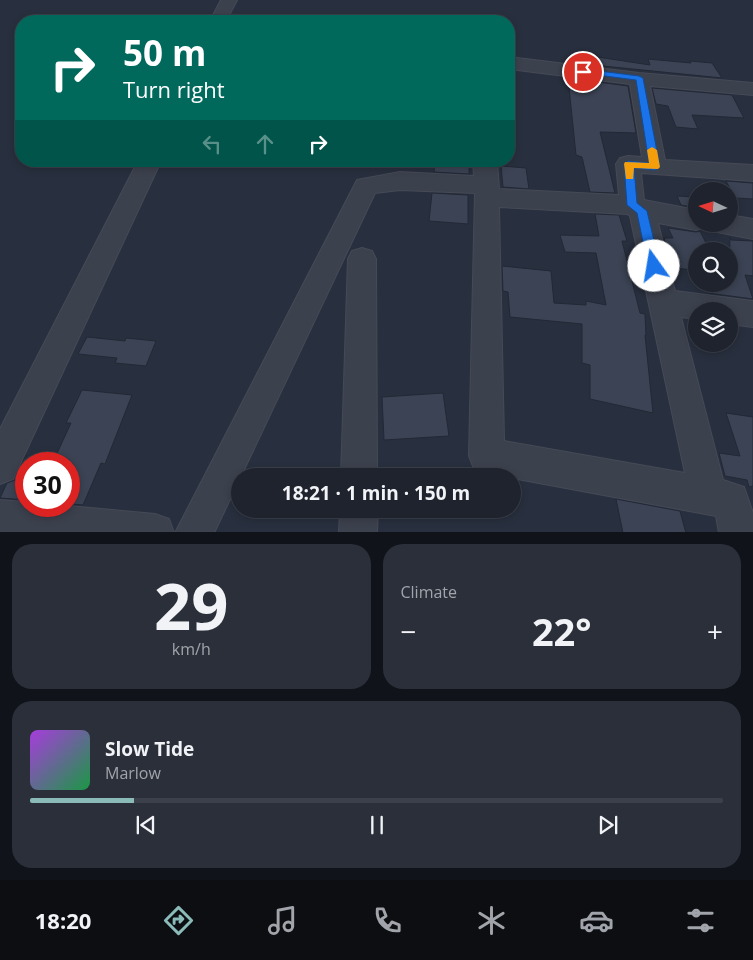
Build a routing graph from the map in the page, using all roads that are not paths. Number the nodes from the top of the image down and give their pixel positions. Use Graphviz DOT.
graph roads {
  1 [pos="229,0"];
  2 [pos="221,15"];
  3 [pos="515,64"];
  4 [pos="639,78"];
  5 [pos="753,89"];
  6 [pos="147,167"];
  7 [pos="655,167"];
  8 [pos="753,173"];
  9 [pos="486,181"];
  10 [pos="637,208"];
  11 [pos="688,218"];
  12 [pos="738,227"];
  13 [pos="753,229"];
  14 [pos="362,259"];
  15 [pos="662,302"];
  16 [pos="753,314"];
  17 [pos="0,466"];
  18 [pos="359,468"];
  19 [pos="733,508"];
  20 [pos="359,518"];
  21 [pos="0,519"];
  22 [pos="155,532"];
  23 [pos="194,532"];
  24 [pos="358,532"];
  1 -- 2 [label="street"];
  3 -- 4 [label="street"];
  4 -- 5 [label="street"];
  4 -- 7 [label="street"];
  6 -- 17 [label="street"];
  7 -- 8 [label="street"];
  7 -- 10 [label="street"];
  9 -- 10 [label="street"];
  9 -- 19 [label="street"];
  9 -- 23 [label="street"];
  10 -- 11 [label="street"];
  10 -- 15 [label="street"];
  12 -- 13 [label="street"];
  14 -- 18 [label="street"];
  15 -- 16 [label="street"];
  15 -- 19 [label="street"];
  20 -- 24 [label="street"];
  21 -- 22 [label="street"];
}
